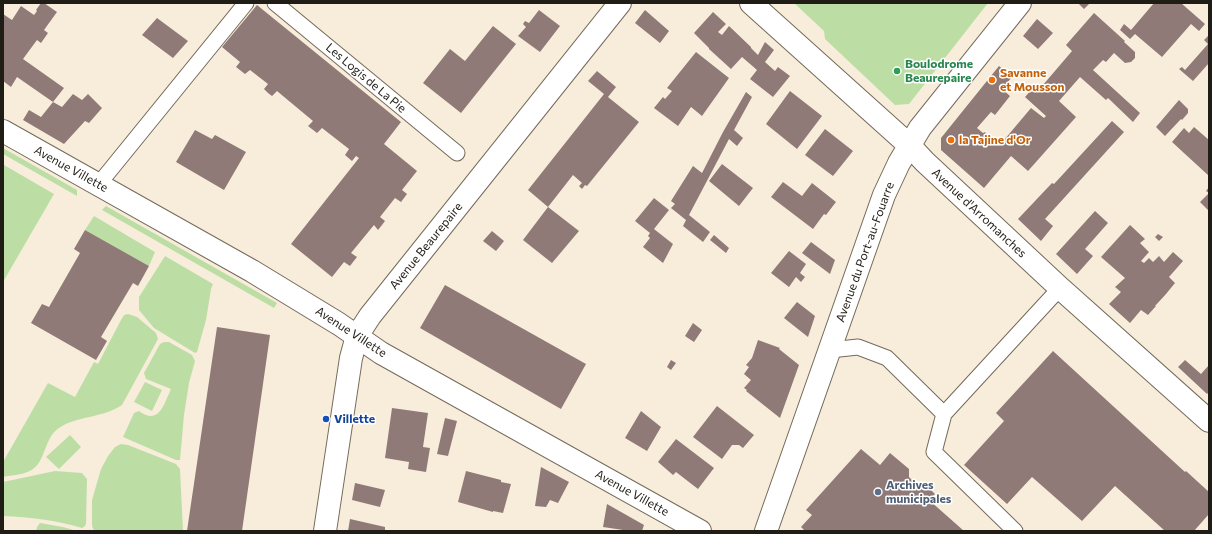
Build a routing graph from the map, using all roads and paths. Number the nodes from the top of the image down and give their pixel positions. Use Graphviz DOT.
graph roads {
  1 [pos="246,3"];
  2 [pos="275,3"];
  3 [pos="620,3"];
  4 [pos="751,3"];
  5 [pos="1020,3"];
  6 [pos="3,131"];
  7 [pos="909,145"];
  8 [pos="457,153"];
  9 [pos="98,185"];
  10 [pos="1060,288"];
  11 [pos="357,336"];
  12 [pos="830,350"];
  13 [pos="944,414"];
  14 [pos="1209,421"];
  15 [pos="325,531"];
  16 [pos="700,531"];
  17 [pos="766,531"];
  18 [pos="1015,531"];
  1 -- 9 [label="lane"];
  2 -- 8 [label="lane, Les Logis de La Pie"];
  3 -- 11 [label="street, Avenue Beaurepaire"];
  4 -- 7 [label="street, Avenue d'Arromanches"];
  5 -- 7 [label="street, Avenue du Port-au-Fouarre"];
  6 -- 9 [label="street, Avenue Villette"];
  7 -- 10 [label="street, Avenue d'Arromanches"];
  7 -- 12 [label="street, Avenue du Port-au-Fouarre"];
  9 -- 11 [label="street, Avenue Villette"];
  10 -- 13 [label="lane"];
  10 -- 14 [label="street, Avenue d'Arromanches"];
  11 -- 15 [label="street, Avenue Beaurepaire"];
  11 -- 16 [label="street, Avenue Villette"];
  12 -- 13 [label="lane"];
  12 -- 17 [label="street, Avenue du Port-au-Fouarre"];
  13 -- 18 [label="lane"];
}
